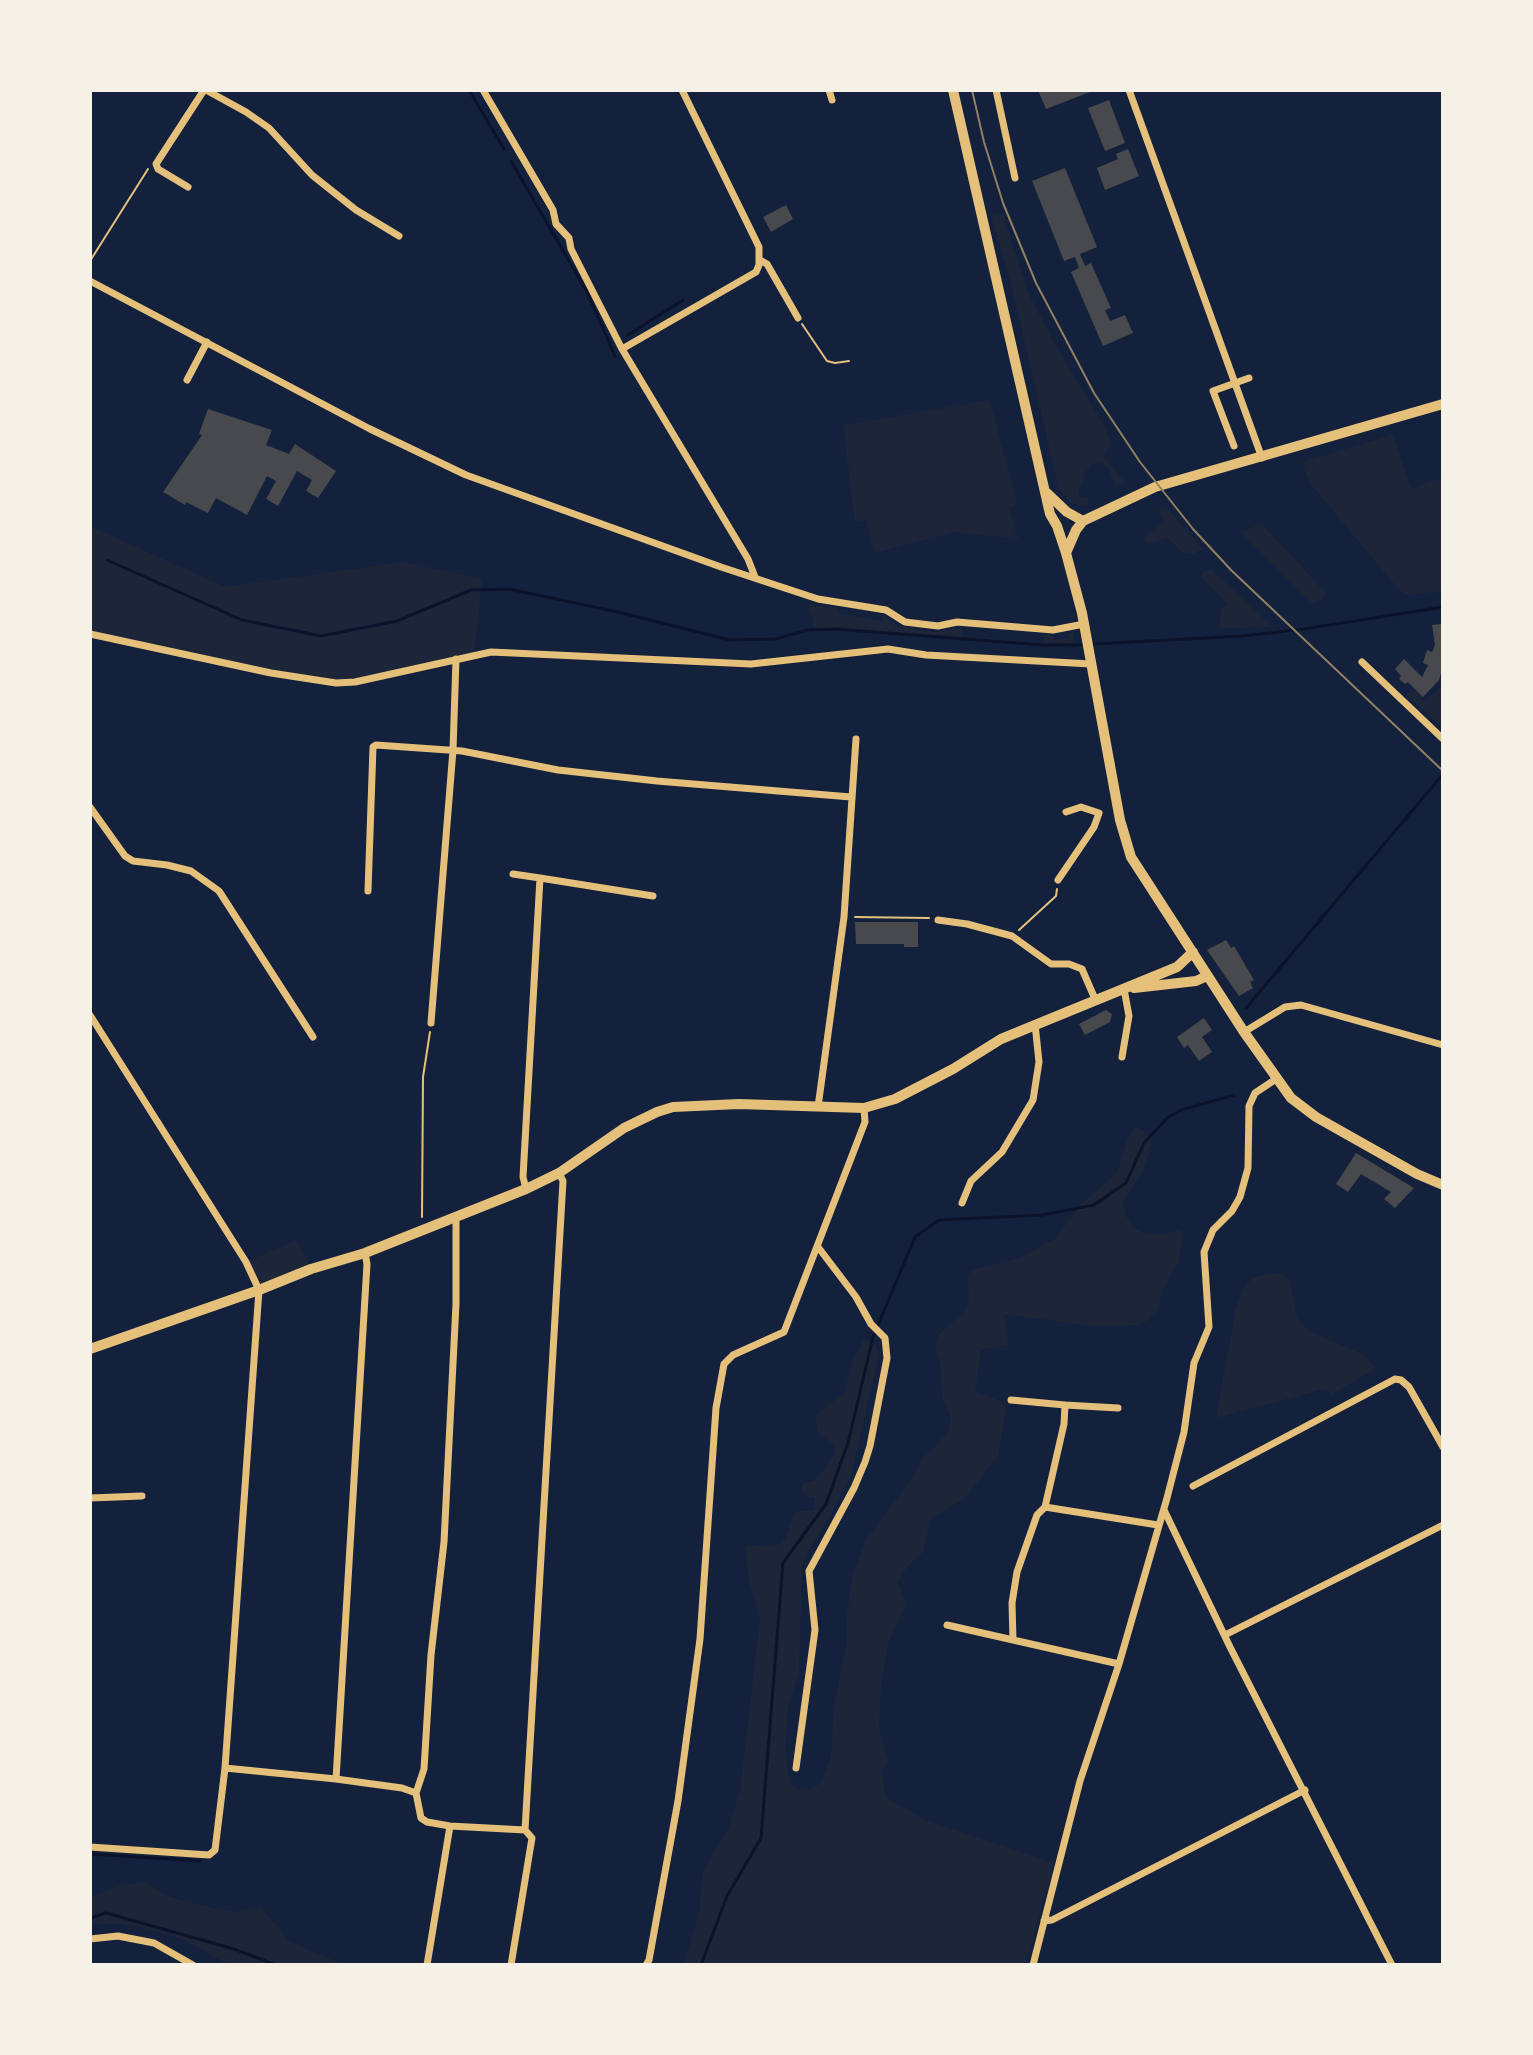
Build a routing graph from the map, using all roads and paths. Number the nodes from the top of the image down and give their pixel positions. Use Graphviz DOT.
graph roads {
  1 [pos="205,90"];
  2 [pos="483,90"];
  3 [pos="682,90"];
  4 [pos="829,90"];
  5 [pos="953,90"];
  6 [pos="996,90"];
  7 [pos="1129,90"];
  8 [pos="832,100"];
  9 [pos="156,164"];
  10 [pos="1015,178"];
  11 [pos="188,187"];
  12 [pos="399,236"];
  13 [pos="760,260"];
  14 [pos="90,261"];
  15 [pos="90,281"];
  16 [pos="798,318"];
  17 [pos="207,342"];
  18 [pos="622,349"];
  19 [pos="849,361"];
  20 [pos="1249,378"];
  21 [pos="187,380"];
  22 [pos="1236,382"];
  23 [pos="1443,404"];
  24 [pos="1234,446"];
  25 [pos="1262,458"];
  26 [pos="1047,493"];
  27 [pos="1057,526"];
  28 [pos="1079,526"];
  29 [pos="1066,553"];
  30 [pos="755,577"];
  31 [pos="1085,629"];
  32 [pos="90,634"];
  33 [pos="456,659"];
  34 [pos="1090,660"];
  35 [pos="1362,662"];
  36 [pos="856,739"];
  37 [pos="1443,739"];
  38 [pos="453,750"];
  39 [pos="851,797"];
  40 [pos="90,807"];
  41 [pos="1118,810"];
  42 [pos="1066,812"];
  43 [pos="1099,813"];
  44 [pos="513,874"];
  45 [pos="540,878"];
  46 [pos="1058,880"];
  47 [pos="368,891"];
  48 [pos="653,896"];
  49 [pos="844,917"];
  50 [pos="921,917"];
  51 [pos="938,920"];
  52 [pos="1012,936"];
  53 [pos="1193,952"];
  54 [pos="1207,976"];
  55 [pos="1124,989"];
  56 [pos="1095,999"];
  57 [pos="90,1015"];
  58 [pos="431,1023"];
  59 [pos="1035,1024"];
  60 [pos="1244,1032"];
  61 [pos="313,1037"];
  62 [pos="1443,1045"];
  63 [pos="1122,1057"];
  64 [pos="1276,1079"];
  65 [pos="818,1107"];
  66 [pos="864,1108"];
  67 [pos="559,1173"];
  68 [pos="1443,1185"];
  69 [pos="526,1189"];
  70 [pos="962,1203"];
  71 [pos="456,1218"];
  72 [pos="426,1230"];
  73 [pos="818,1247"];
  74 [pos="365,1253"];
  75 [pos="259,1290"];
  76 [pos="90,1349"];
  77 [pos="1011,1400"];
  78 [pos="1065,1405"];
  79 [pos="1118,1408"];
  80 [pos="1443,1447"];
  81 [pos="1193,1486"];
  82 [pos="142,1496"];
  83 [pos="90,1498"];
  84 [pos="1045,1507"];
  85 [pos="1164,1510"];
  86 [pos="1158,1525"];
  87 [pos="1443,1525"];
  88 [pos="947,1625"];
  89 [pos="1225,1635"];
  90 [pos="1013,1640"];
  91 [pos="1119,1664"];
  92 [pos="225,1768"];
  93 [pos="796,1768"];
  94 [pos="336,1779"];
  95 [pos="1305,1790"];
  96 [pos="416,1793"];
  97 [pos="450,1826"];
  98 [pos="525,1830"];
  99 [pos="90,1847"];
  100 [pos="1044,1921"];
  101 [pos="90,1939"];
  102 [pos="193,1965"];
  103 [pos="427,1965"];
  104 [pos="511,1965"];
  105 [pos="646,1965"];
  106 [pos="1033,1965"];
  107 [pos="1392,1965"];
  1 -- 9 [label="street"];
  1 -- 12 [label="street"];
  2 -- 18 [label="street"];
  3 -- 13 [label="street"];
  4 -- 8 [label="street"];
  5 -- 26 [label="main road"];
  6 -- 10 [label="street"];
  7 -- 22 [label="street"];
  9 -- 11 [label="street"];
  9 -- 14 [label="path"];
  13 -- 16 [label="street"];
  13 -- 18 [label="street"];
  15 -- 17 [label="street"];
  16 -- 19 [label="path"];
  17 -- 21 [label="street"];
  17 -- 30 [label="street"];
  18 -- 30 [label="street"];
  20 -- 22 [label="street"];
  22 -- 24 [label="street"];
  22 -- 25 [label="street"];
  23 -- 25 [label="main road"];
  25 -- 28 [label="main road"];
  26 -- 27 [label="main road"];
  26 -- 28 [label="main road"];
  27 -- 28 [label="main road"];
  27 -- 29 [label="main road"];
  28 -- 29 [label="main road"];
  29 -- 31 [label="main road"];
  30 -- 31 [label="street"];
  31 -- 34 [label="main road"];
  32 -- 33 [label="street"];
  33 -- 34 [label="street"];
  33 -- 38 [label="street"];
  34 -- 41 [label="main road"];
  35 -- 37 [label="street"];
  36 -- 39 [label="street"];
  38 -- 39 [label="street"];
  38 -- 47 [label="street"];
  38 -- 58 [label="street"];
  39 -- 49 [label="street"];
  40 -- 61 [label="street"];
  41 -- 43 [label="street"];
  41 -- 53 [label="main road"];
  42 -- 43 [label="street"];
  43 -- 46 [label="street"];
  44 -- 45 [label="street"];
  45 -- 48 [label="street"];
  45 -- 69 [label="street"];
  46 -- 52 [label="path"];
  49 -- 50 [label="path"];
  49 -- 65 [label="street"];
  51 -- 52 [label="street"];
  52 -- 56 [label="street"];
  53 -- 54 [label="main road"];
  53 -- 55 [label="main road"];
  54 -- 55 [label="main road"];
  54 -- 60 [label="main road"];
  55 -- 56 [label="main road"];
  55 -- 63 [label="street"];
  56 -- 59 [label="main road"];
  57 -- 75 [label="street"];
  58 -- 72 [label="path"];
  59 -- 66 [label="main road"];
  59 -- 70 [label="street"];
  60 -- 62 [label="street"];
  60 -- 64 [label="main road"];
  64 -- 68 [label="main road"];
  64 -- 85 [label="street"];
  65 -- 66 [label="main road"];
  65 -- 67 [label="main road"];
  66 -- 73 [label="street"];
  67 -- 69 [label="main road"];
  67 -- 98 [label="street"];
  69 -- 71 [label="main road"];
  71 -- 72 [label="main road"];
  71 -- 96 [label="street"];
  72 -- 74 [label="main road"];
  73 -- 93 [label="street"];
  73 -- 105 [label="street"];
  74 -- 75 [label="main road"];
  74 -- 94 [label="street"];
  75 -- 76 [label="main road"];
  75 -- 92 [label="street"];
  77 -- 78 [label="street"];
  78 -- 79 [label="street"];
  78 -- 84 [label="street"];
  80 -- 81 [label="street"];
  82 -- 83 [label="street"];
  84 -- 86 [label="street"];
  84 -- 90 [label="street"];
  85 -- 86 [label="street"];
  85 -- 89 [label="street"];
  86 -- 91 [label="street"];
  87 -- 89 [label="street"];
  88 -- 90 [label="street"];
  89 -- 95 [label="street"];
  90 -- 91 [label="street"];
  91 -- 100 [label="street"];
  92 -- 94 [label="street"];
  92 -- 99 [label="street"];
  94 -- 96 [label="street"];
  95 -- 100 [label="street"];
  95 -- 107 [label="street"];
  96 -- 97 [label="street"];
  97 -- 98 [label="street"];
  97 -- 103 [label="street"];
  98 -- 104 [label="street"];
  100 -- 106 [label="street"];
  101 -- 102 [label="street"];
}
